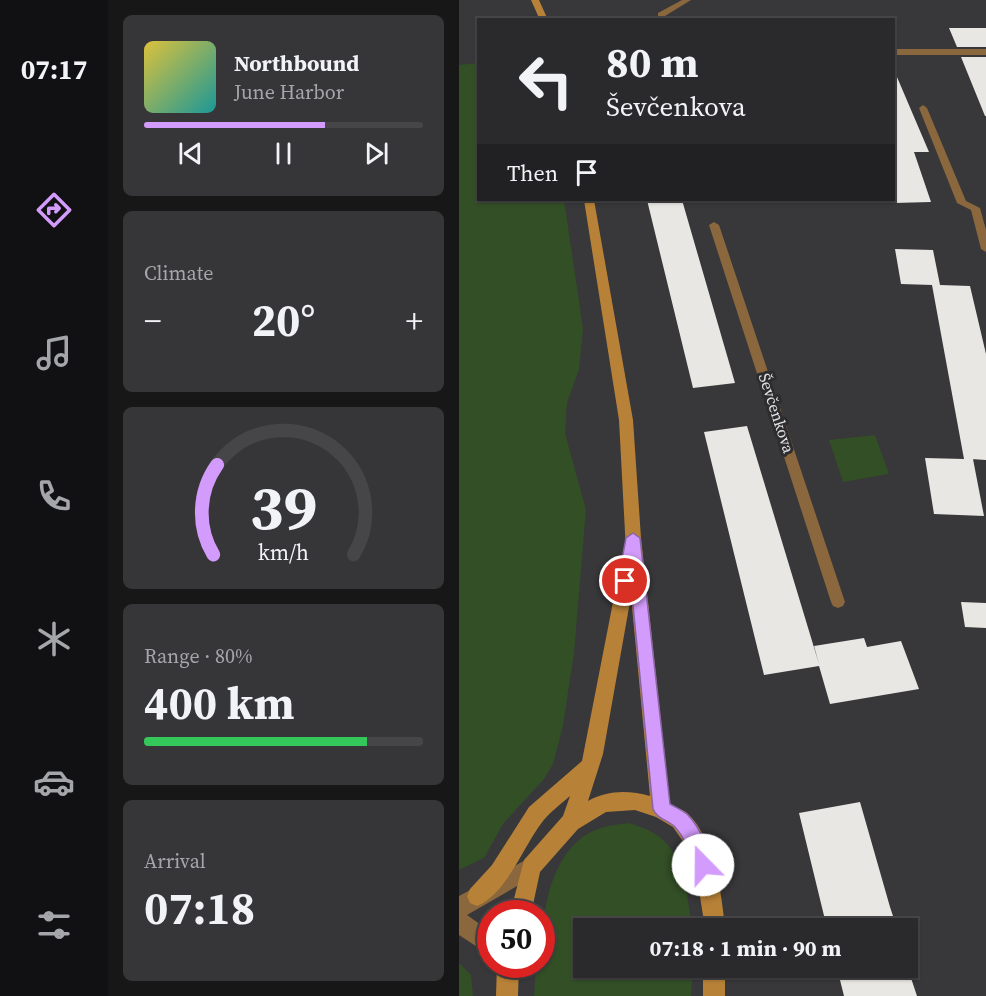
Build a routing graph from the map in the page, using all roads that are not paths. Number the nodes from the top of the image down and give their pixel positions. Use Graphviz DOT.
graph roads {
  1 [pos="535,0"];
  2 [pos="687,0"];
  3 [pos="543,18"];
  4 [pos="662,18"];
  5 [pos="895,52"];
  6 [pos="986,52"];
  7 [pos="923,108"];
  8 [pos="589,201"];
  9 [pos="714,225"];
  10 [pos="986,249"];
  11 [pos="633,538"];
  12 [pos="838,602"];
  13 [pos="589,766"];
  14 [pos="661,809"];
  15 [pos="571,822"];
  16 [pos="531,867"];
  17 [pos="477,896"];
  18 [pos="523,900"];
  19 [pos="459,908"];
  20 [pos="713,918"];
  21 [pos="459,922"];
  22 [pos="477,936"];
  23 [pos="508,978"];
  24 [pos="714,978"];
  25 [pos="507,996"];
  26 [pos="714,996"];
  1 -- 3 [label="main road"];
  2 -- 4 [label="lane"];
  5 -- 6 [label="street"];
  7 -- 10 [label="lane"];
  8 -- 11 [label="main road"];
  9 -- 12 [label="lane, Ševčenkova"];
  11 -- 13 [label="main road"];
  11 -- 14 [label="main road"];
  13 -- 15 [label="main road"];
  13 -- 17 [label="main road"];
  14 -- 15 [label="main road"];
  14 -- 20 [label="main road"];
  15 -- 16 [label="main road"];
  16 -- 17 [label="street"];
  16 -- 18 [label="main road"];
  17 -- 19 [label="street"];
  21 -- 22 [label="street"];
  23 -- 25 [label="main road"];
  24 -- 26 [label="main road"];
}
